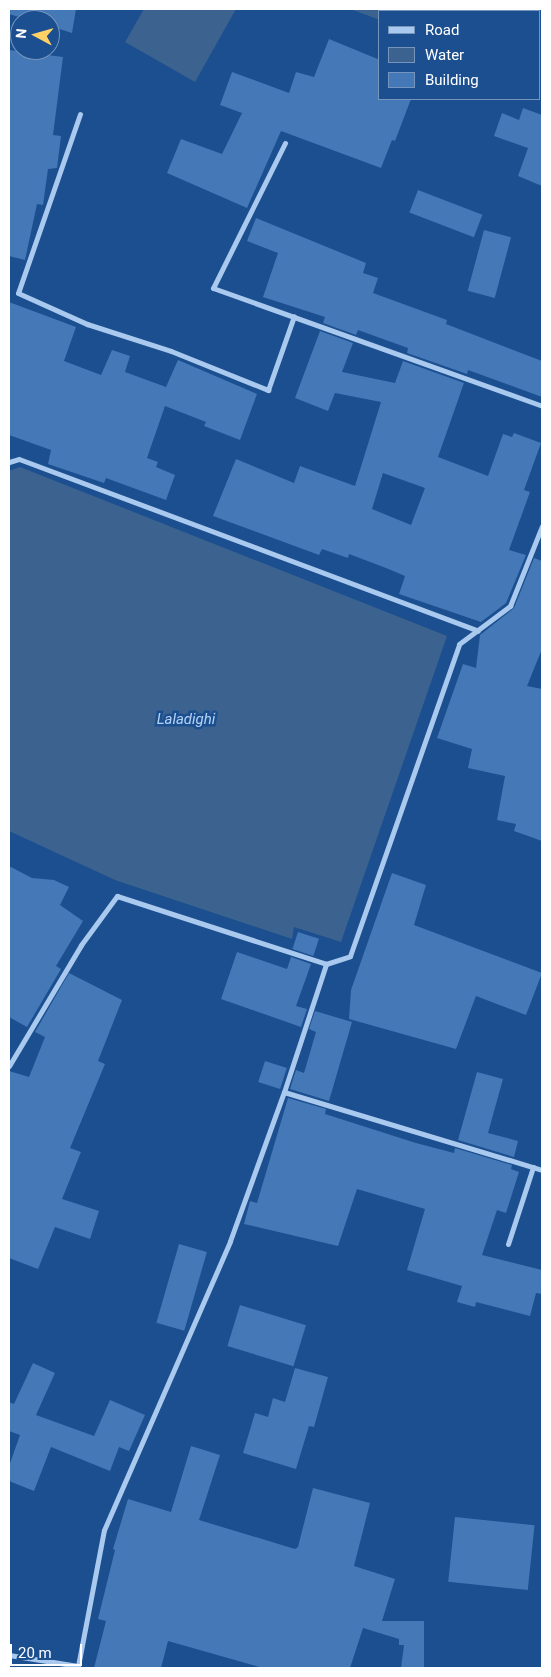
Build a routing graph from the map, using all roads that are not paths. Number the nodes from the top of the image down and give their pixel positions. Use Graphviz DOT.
graph roads {
  1 [pos="80,114"];
  2 [pos="285,143"];
  3 [pos="294,316"];
  4 [pos="542,406"];
  5 [pos="9,462"];
  6 [pos="542,526"];
  7 [pos="478,631"];
  8 [pos="326,964"];
  9 [pos="9,1066"];
  10 [pos="284,1092"];
  11 [pos="533,1167"];
  12 [pos="542,1170"];
  13 [pos="508,1244"];
  14 [pos="9,1655"];
  1 -- 3 [label="street"];
  2 -- 3 [label="street"];
  3 -- 4 [label="street"];
  5 -- 7 [label="street"];
  6 -- 7 [label="street"];
  7 -- 8 [label="street"];
  8 -- 9 [label="street"];
  8 -- 10 [label="street"];
  10 -- 11 [label="street"];
  10 -- 14 [label="street"];
  11 -- 12 [label="street"];
  11 -- 13 [label="street"];
}
